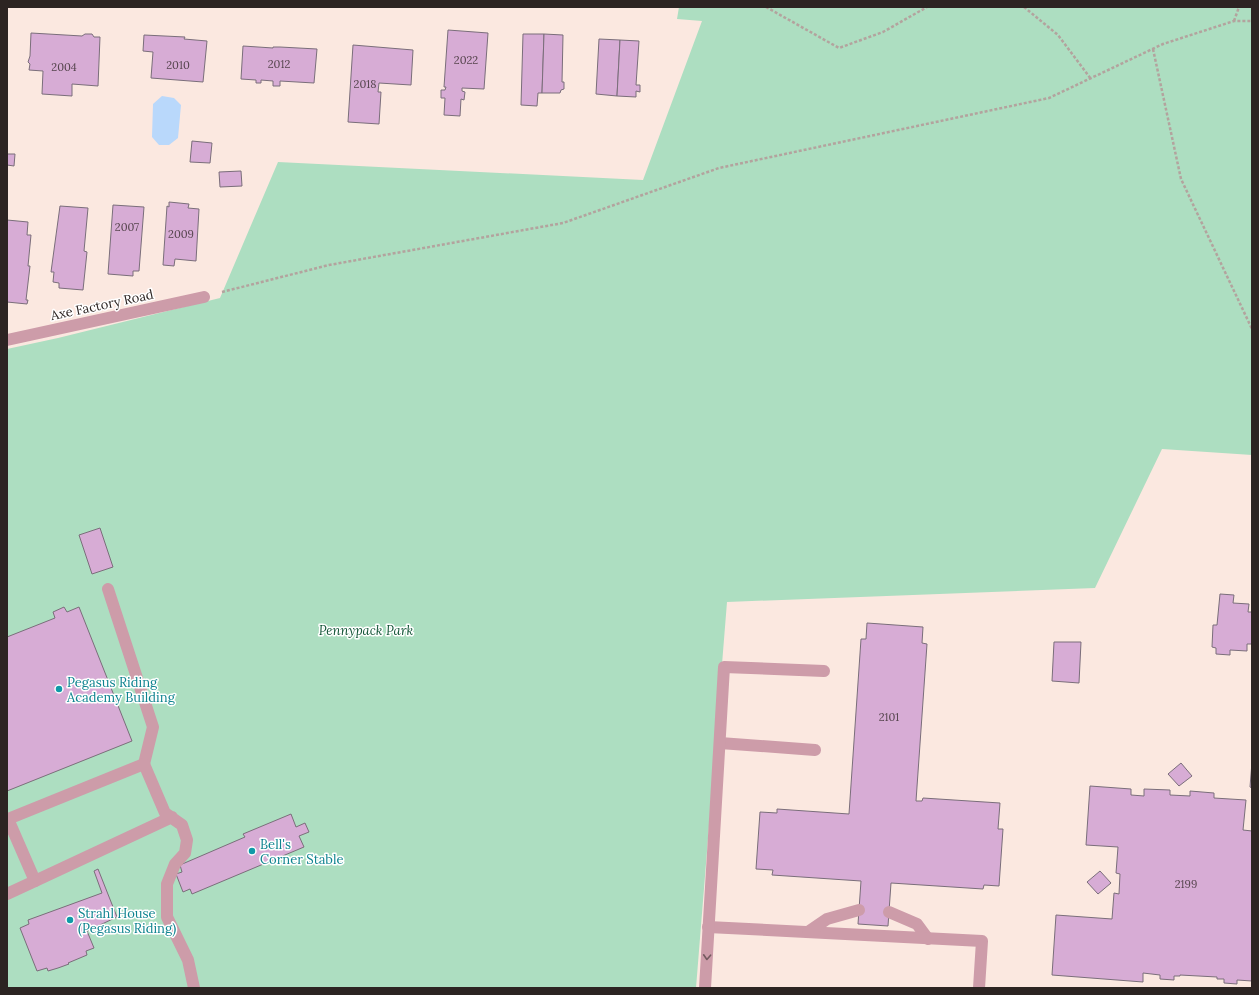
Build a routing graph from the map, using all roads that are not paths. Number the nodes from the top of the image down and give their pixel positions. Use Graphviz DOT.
graph roads {
  1 [pos="204,297"];
  2 [pos="7,340"];
  3 [pos="108,590"];
  4 [pos="824,671"];
  5 [pos="720,743"];
  6 [pos="815,750"];
  7 [pos="144,764"];
  8 [pos="172,818"];
  9 [pos="35,880"];
  10 [pos="7,894"];
  11 [pos="859,910"];
  12 [pos="889,912"];
  13 [pos="708,927"];
  14 [pos="808,932"];
  15 [pos="928,939"];
  16 [pos="194,988"];
  17 [pos="705,988"];
  18 [pos="979,988"];
  1 -- 2 [label="street, Axe Factory Road"];
  3 -- 7 [label="street"];
  4 -- 5 [label="street"];
  5 -- 6 [label="street"];
  5 -- 13 [label="street"];
  7 -- 8 [label="street"];
  7 -- 9 [label="street"];
  8 -- 9 [label="street"];
  8 -- 16 [label="street"];
  9 -- 10 [label="street"];
  11 -- 14 [label="street"];
  12 -- 15 [label="street"];
  13 -- 14 [label="street"];
  13 -- 17 [label="street, one-way"];
  14 -- 15 [label="street"];
  15 -- 18 [label="street"];
}
